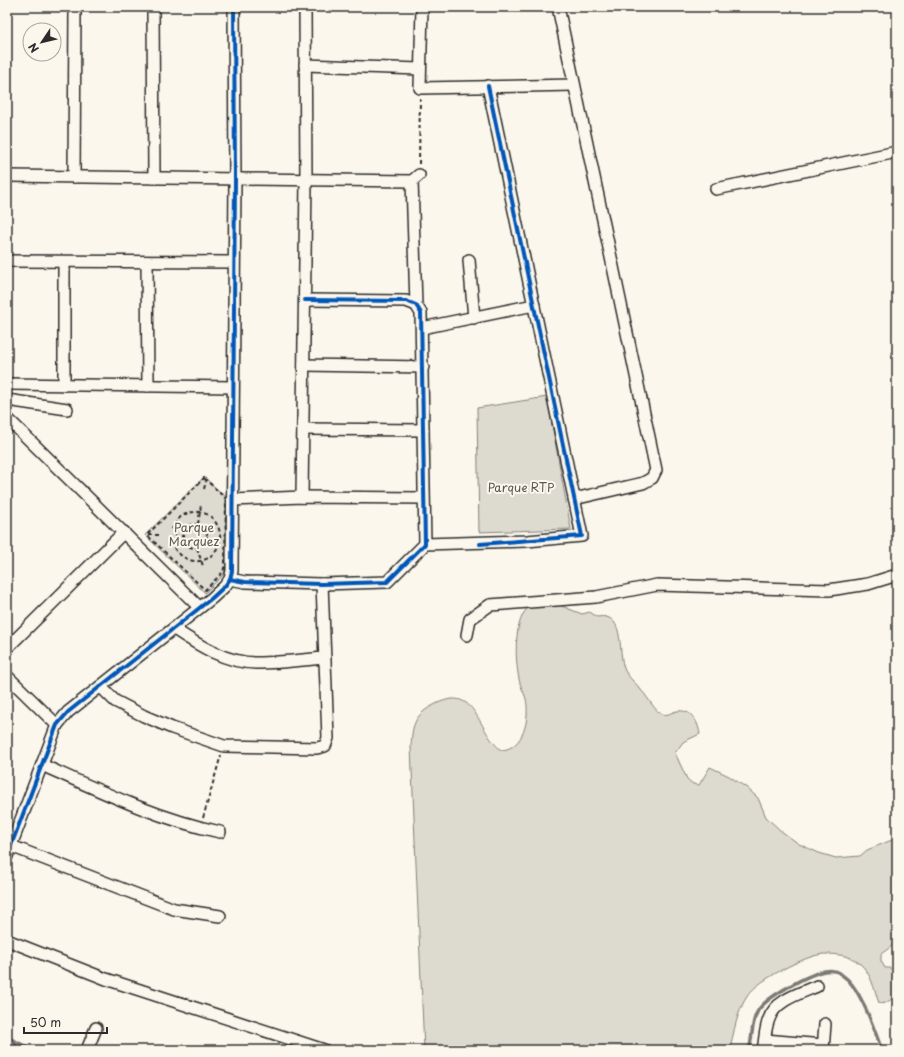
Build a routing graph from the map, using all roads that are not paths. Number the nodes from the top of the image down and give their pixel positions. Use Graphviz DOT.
graph roads {
  1 [pos="75,7"];
  2 [pos="153,7"];
  3 [pos="234,7"];
  4 [pos="304,7"];
  5 [pos="422,7"];
  6 [pos="558,7"];
  7 [pos="305,65"];
  8 [pos="420,69"];
  9 [pos="574,85"];
  10 [pos="488,86"];
  11 [pos="897,152"];
  12 [pos="7,176"];
  13 [pos="74,177"];
  14 [pos="154,178"];
  15 [pos="235,179"];
  16 [pos="306,180"];
  17 [pos="716,189"];
  18 [pos="469,260"];
  19 [pos="7,261"];
  20 [pos="64,262"];
  21 [pos="147,262"];
  22 [pos="233,262"];
  23 [pos="305,300"];
  24 [pos="416,305"];
  25 [pos="534,305"];
  26 [pos="474,318"];
  27 [pos="422,328"];
  28 [pos="304,365"];
  29 [pos="423,366"];
  30 [pos="7,384"];
  31 [pos="64,385"];
  32 [pos="148,386"];
  33 [pos="233,387"];
  34 [pos="7,400"];
  35 [pos="67,409"];
  36 [pos="7,418"];
  37 [pos="303,430"];
  38 [pos="423,430"];
  39 [pos="302,497"];
  40 [pos="423,498"];
  41 [pos="574,499"];
  42 [pos="233,500"];
  43 [pos="124,532"];
  44 [pos="425,544"];
  45 [pos="897,575"];
  46 [pos="230,579"];
  47 [pos="322,584"];
  48 [pos="199,607"];
  49 [pos="174,629"];
  50 [pos="467,636"];
  51 [pos="7,648"];
  52 [pos="324,658"];
  53 [pos="7,676"];
  54 [pos="101,687"];
  55 [pos="57,725"];
  56 [pos="42,765"];
  57 [pos="220,832"];
  58 [pos="9,851"];
  59 [pos="220,916"];
  60 [pos="7,940"];
  61 [pos="817,986"];
  62 [pos="825,1024"];
  63 [pos="96,1028"];
  64 [pos="764,1045"];
  65 [pos="7,1047"];
  66 [pos="304,1047"];
  67 [pos="823,1047"];
  68 [pos="13,1050"];
  69 [pos="87,1050"];
  70 [pos="324,1050"];
  1 -- 13 [label="street"];
  2 -- 14 [label="street"];
  3 -- 15 [label="street"];
  4 -- 7 [label="street"];
  5 -- 8 [label="street"];
  6 -- 9 [label="street"];
  7 -- 8 [label="street"];
  7 -- 16 [label="street"];
  8 -- 10 [label="street"];
  9 -- 10 [label="street"];
  9 -- 41 [label="street"];
  10 -- 25 [label="street"];
  11 -- 17 [label="street"];
  12 -- 13 [label="street"];
  13 -- 14 [label="street"];
  14 -- 15 [label="street"];
  15 -- 16 [label="street"];
  15 -- 22 [label="street"];
  16 -- 23 [label="street"];
  16 -- 24 [label="street"];
  18 -- 26 [label="street"];
  19 -- 20 [label="street"];
  20 -- 21 [label="street"];
  20 -- 31 [label="street"];
  21 -- 22 [label="street"];
  21 -- 32 [label="street"];
  22 -- 33 [label="street"];
  23 -- 24 [label="street"];
  23 -- 28 [label="street"];
  24 -- 27 [label="street"];
  25 -- 26 [label="street"];
  25 -- 41 [label="street"];
  26 -- 27 [label="street"];
  27 -- 29 [label="street"];
  28 -- 29 [label="street"];
  28 -- 37 [label="street"];
  29 -- 38 [label="street"];
  30 -- 31 [label="street"];
  31 -- 32 [label="street"];
  32 -- 33 [label="street"];
  33 -- 42 [label="street"];
  34 -- 35 [label="street"];
  36 -- 43 [label="street"];
  37 -- 38 [label="street"];
  37 -- 39 [label="street"];
  38 -- 40 [label="street"];
  39 -- 40 [label="street"];
  39 -- 42 [label="street"];
  40 -- 44 [label="street"];
  41 -- 44 [label="street"];
  42 -- 46 [label="street"];
  43 -- 48 [label="street"];
  43 -- 51 [label="street"];
  44 -- 47 [label="street"];
  45 -- 50 [label="street"];
  46 -- 47 [label="street"];
  46 -- 48 [label="street"];
  47 -- 52 [label="street"];
  48 -- 49 [label="street"];
  49 -- 52 [label="street"];
  49 -- 54 [label="street"];
  52 -- 54 [label="street"];
  53 -- 55 [label="street"];
  54 -- 55 [label="street"];
  55 -- 56 [label="street"];
  56 -- 57 [label="street"];
  56 -- 58 [label="street"];
  58 -- 59 [label="street"];
  60 -- 66 [label="street"];
  61 -- 64 [label="street"];
  62 -- 67 [label="street"];
  63 -- 69 [label="street"];
  64 -- 67 [label="street"];
  65 -- 68 [label="street"];
  66 -- 70 [label="street"];
}
